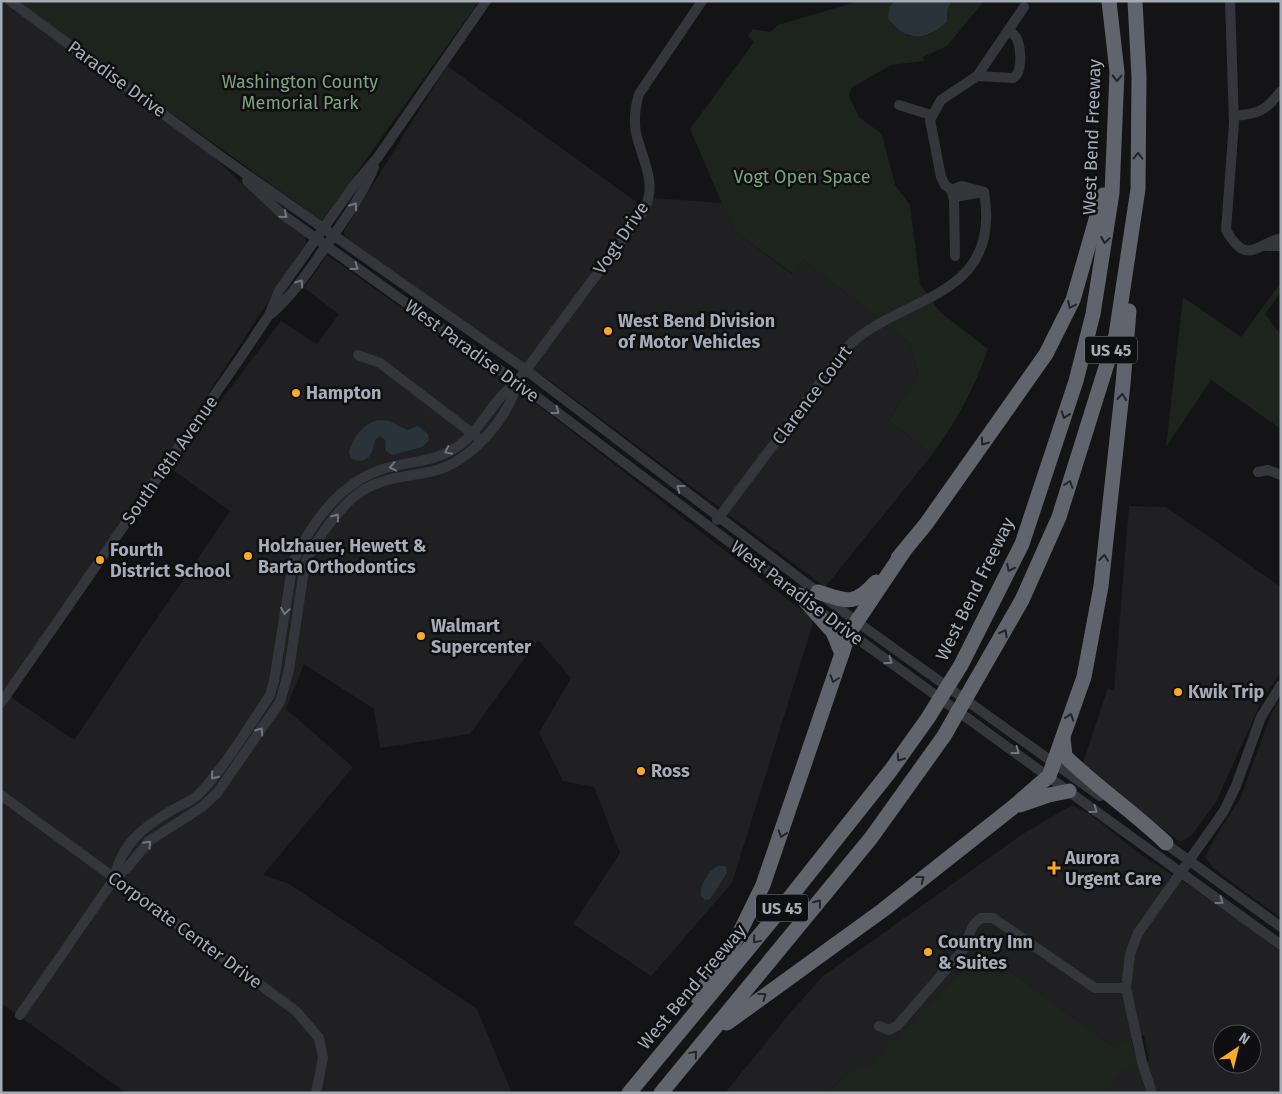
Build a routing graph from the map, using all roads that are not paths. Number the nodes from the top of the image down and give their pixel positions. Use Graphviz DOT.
graph roads {
  1 [pos="10,1"];
  2 [pos="486,1"];
  3 [pos="702,1"];
  4 [pos="1109,1"];
  5 [pos="1135,1"];
  6 [pos="1230,1"];
  7 [pos="1024,7"];
  8 [pos="1009,30"];
  9 [pos="977,76"];
  10 [pos="1281,91"];
  11 [pos="899,105"];
  12 [pos="931,115"];
  13 [pos="1234,116"];
  14 [pos="1113,139"];
  15 [pos="378,157"];
  16 [pos="223,158"];
  17 [pos="1138,189"];
  18 [pos="951,190"];
  19 [pos="323,228"];
  20 [pos="333,236"];
  21 [pos="1281,238"];
  22 [pos="315,239"];
  23 [pos="326,246"];
  24 [pos="1266,246"];
  25 [pos="1281,246"];
  26 [pos="955,256"];
  27 [pos="269,315"];
  28 [pos="358,356"];
  29 [pos="526,370"];
  30 [pos="517,382"];
  31 [pos="474,433"];
  32 [pos="481,442"];
  33 [pos="1258,472"];
  34 [pos="1281,475"];
  35 [pos="720,517"];
  36 [pos="712,527"];
  37 [pos="904,551"];
  38 [pos="818,592"];
  39 [pos="800,595"];
  40 [pos="853,627"];
  41 [pos="842,654"];
  42 [pos="1281,685"];
  43 [pos="1,703"];
  44 [pos="1063,736"];
  45 [pos="1051,769"];
  46 [pos="1069,792"];
  47 [pos="1,795"];
  48 [pos="1012,808"];
  49 [pos="1166,843"];
  50 [pos="1189,861"];
  51 [pos="1180,872"];
  52 [pos="114,879"];
  53 [pos="1281,927"];
  54 [pos="1281,944"];
  55 [pos="1126,988"];
  56 [pos="20,1015"];
  57 [pos="879,1026"];
  58 [pos="709,1035"];
  59 [pos="316,1093"];
  60 [pos="622,1093"];
  61 [pos="629,1093"];
  62 [pos="662,1093"];
  63 [pos="1152,1093"];
  1 -- 16 [label="street, Paradise Drive"];
  2 -- 15 [label="street, South 18th Avenue"];
  3 -- 29 [label="street, Vogt Drive"];
  4 -- 14 [label="highway, West Bend Freeway / US 45, one-way"];
  17 -- 5 [label="highway, US 45, one-way"];
  6 -- 13 [label="street"];
  7 -- 8 [label="street"];
  8 -- 9 [label="street"];
  8 -- 9 [label="street"];
  9 -- 12 [label="street"];
  10 -- 13 [label="street"];
  11 -- 12 [label="street"];
  12 -- 18 [label="street"];
  13 -- 24 [label="street"];
  14 -- 37 [label="highway, one-way"];
  14 -- 61 [label="highway, West Bend Freeway / US 45, one-way"];
  15 -- 19 [label="street, South 18th Avenue"];
  20 -- 15 [label="street, South 18th Avenue, one-way"];
  16 -- 19 [label="street, Paradise Drive"];
  16 -- 22 [label="street, Paradise Drive, one-way"];
  44 -- 17 [label="highway, one-way"];
  58 -- 17 [label="highway, US 45, one-way"];
  18 -- 26 [label="street"];
  18 -- 35 [label="street, Clarence Court"];
  19 -- 20 [label="street, West Paradise Drive"];
  19 -- 22 [label="street, South 18th Avenue"];
  20 -- 23 [label="street, South 18th Avenue"];
  20 -- 29 [label="street, West Paradise Drive"];
  21 -- 24 [label="street"];
  22 -- 23 [label="street, West Paradise Drive"];
  22 -- 27 [label="street, South 18th Avenue"];
  27 -- 23 [label="street, South 18th Avenue, one-way"];
  23 -- 30 [label="street, West Paradise Drive, one-way"];
  24 -- 25 [label="street"];
  27 -- 43 [label="street, South 18th Avenue"];
  28 -- 31 [label="street"];
  29 -- 30 [label="street, Vogt Drive"];
  35 -- 29 [label="street, West Paradise Drive, one-way"];
  30 -- 31 [label="street"];
  30 -- 32 [label="street"];
  30 -- 36 [label="street, West Paradise Drive, one-way"];
  31 -- 32 [label="street"];
  31 -- 52 [label="street, one-way"];
  52 -- 32 [label="street, one-way"];
  33 -- 34 [label="street"];
  35 -- 36 [label="street, Clarence Court"];
  35 -- 38 [label="street, West Paradise Drive"];
  36 -- 39 [label="street, West Paradise Drive"];
  37 -- 38 [label="highway"];
  37 -- 40 [label="highway"];
  38 -- 40 [label="street, West Paradise Drive"];
  39 -- 40 [label="street, West Paradise Drive"];
  39 -- 41 [label="highway"];
  40 -- 41 [label="highway"];
  40 -- 45 [label="street, West Paradise Drive"];
  41 -- 60 [label="highway, one-way"];
  42 -- 50 [label="street"];
  44 -- 45 [label="highway"];
  44 -- 49 [label="highway"];
  45 -- 46 [label="street, West Paradise Drive"];
  45 -- 48 [label="highway"];
  45 -- 49 [label="street, West Paradise Drive"];
  46 -- 48 [label="highway"];
  46 -- 51 [label="street, West Paradise Drive, one-way"];
  47 -- 52 [label="street, Corporate Center Drive"];
  58 -- 48 [label="highway, one-way"];
  49 -- 50 [label="street, West Paradise Drive"];
  50 -- 51 [label="street"];
  50 -- 53 [label="street, West Paradise Drive"];
  51 -- 54 [label="street, West Paradise Drive, one-way"];
  51 -- 55 [label="street"];
  52 -- 56 [label="street"];
  52 -- 59 [label="street, Corporate Center Drive"];
  55 -- 57 [label="street"];
  55 -- 63 [label="street"];
  62 -- 58 [label="highway, US 45, one-way"];
}
